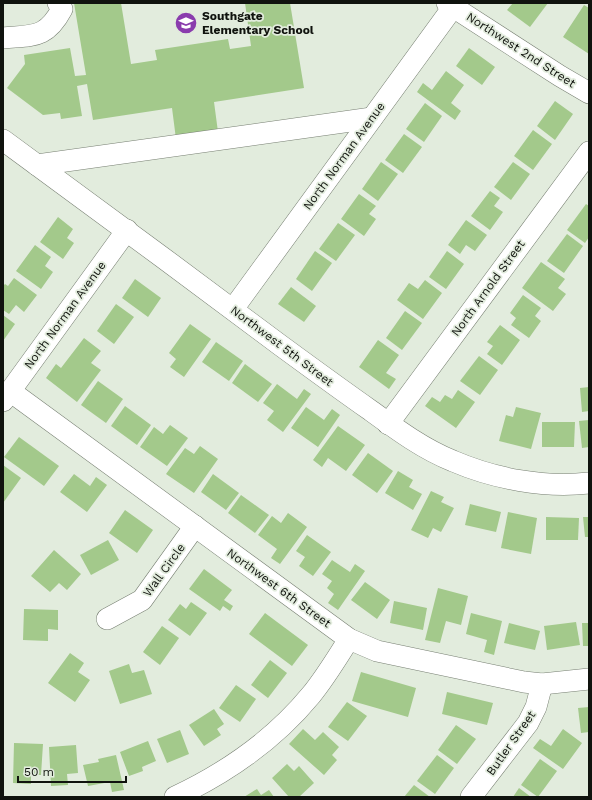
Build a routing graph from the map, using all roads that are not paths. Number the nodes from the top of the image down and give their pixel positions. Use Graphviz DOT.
graph roads {
  1 [pos="58,3"];
  2 [pos="452,4"];
  3 [pos="3,38"];
  4 [pos="589,93"];
  5 [pos="372,118"];
  6 [pos="3,140"];
  7 [pos="589,152"];
  8 [pos="37,165"];
  9 [pos="127,230"];
  10 [pos="233,309"];
  11 [pos="6,396"];
  12 [pos="388,424"];
  13 [pos="589,483"];
  14 [pos="195,526"];
  15 [pos="107,619"];
  16 [pos="349,639"];
  17 [pos="589,679"];
  18 [pos="542,684"];
  19 [pos="175,797"];
  20 [pos="471,797"];
  1 -- 3 [label="street"];
  2 -- 4 [label="street, Northwest 2nd Street"];
  2 -- 5 [label="street, North Norman Avenue"];
  5 -- 8 [label="street"];
  5 -- 10 [label="street, North Norman Avenue"];
  6 -- 8 [label="street, Northwest 5th Street"];
  7 -- 12 [label="street, North Arnold Street"];
  8 -- 9 [label="street, Northwest 5th Street"];
  9 -- 10 [label="street, Northwest 5th Street"];
  9 -- 11 [label="street, North Norman Avenue"];
  10 -- 12 [label="street, Northwest 5th Street"];
  11 -- 14 [label="street, Northwest 6th Street"];
  12 -- 13 [label="street, Northwest 5th Street"];
  14 -- 15 [label="street, Wall Circle"];
  14 -- 16 [label="street, Northwest 6th Street"];
  16 -- 18 [label="street, Northwest 6th Street"];
  16 -- 19 [label="street"];
  17 -- 18 [label="street, Northwest 6th Street"];
  18 -- 20 [label="street, Butler Street"];
}
